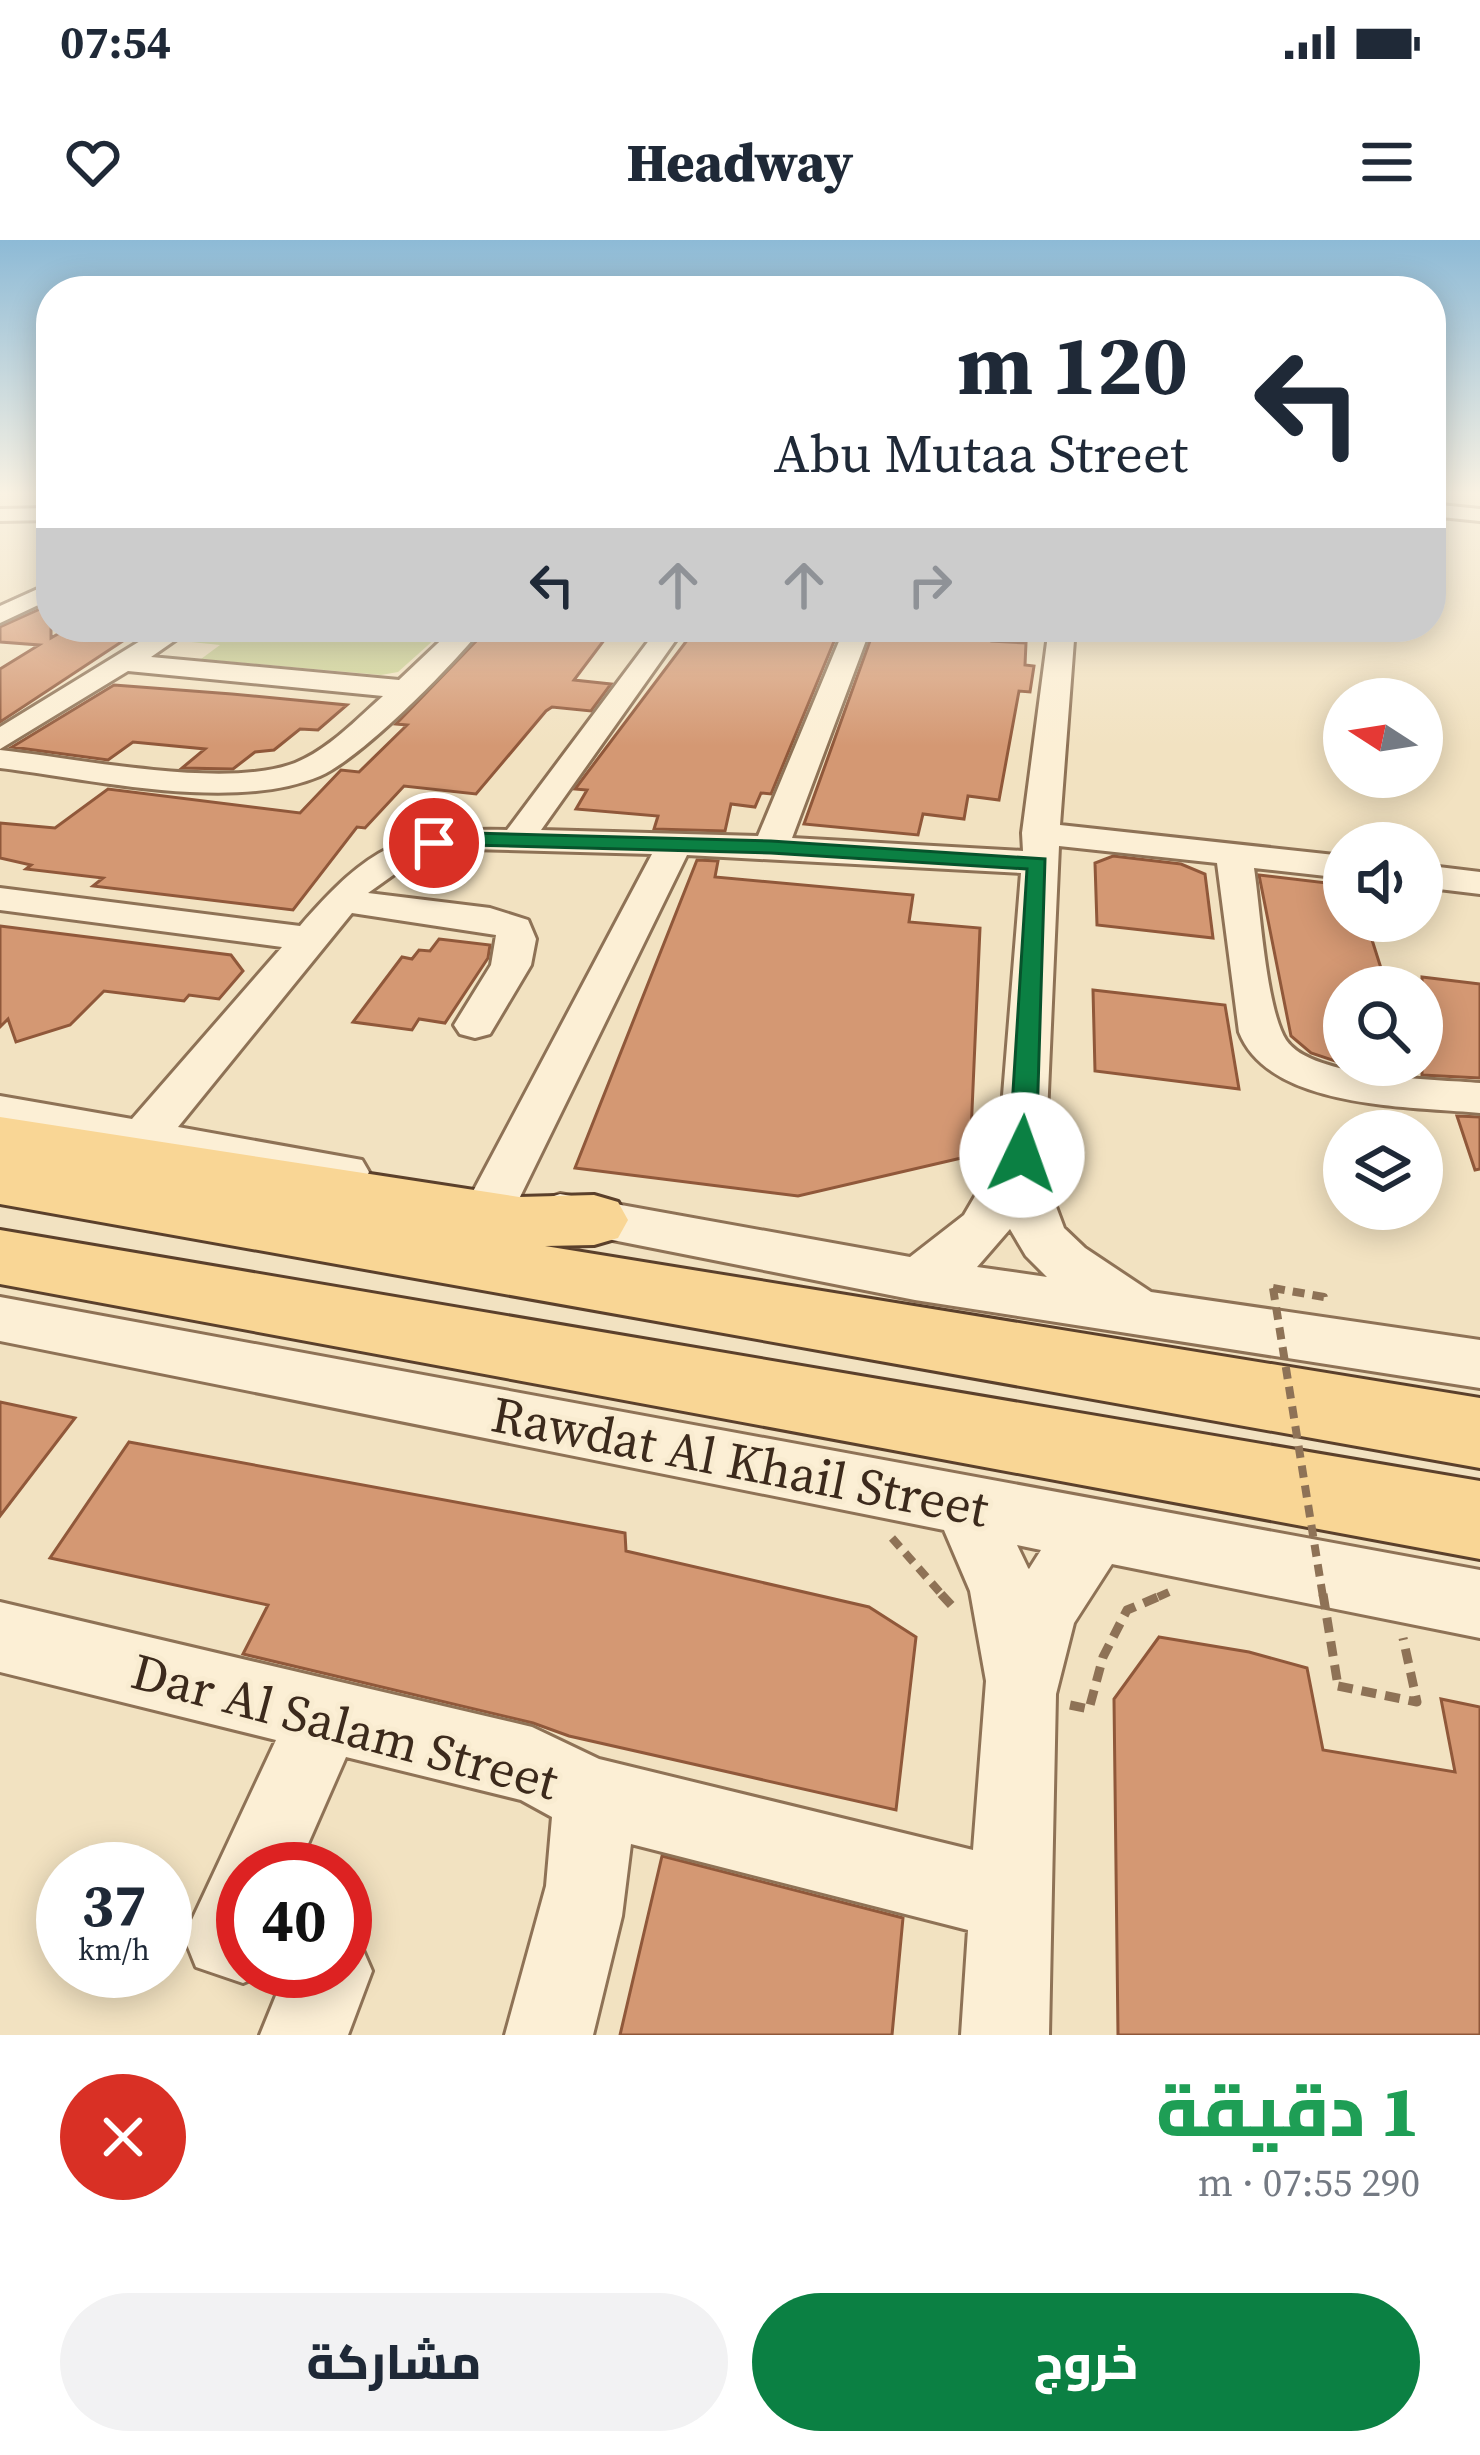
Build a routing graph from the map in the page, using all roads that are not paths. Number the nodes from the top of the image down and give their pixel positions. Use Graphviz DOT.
graph roads {
  1 [pos="36,598"];
  2 [pos="0,616"];
  3 [pos="157,642"];
  4 [pos="454,642"];
  5 [pos="661,642"];
  6 [pos="852,642"];
  7 [pos="1060,642"];
  8 [pos="124,663"];
  9 [pos="402,689"];
  10 [pos="0,740"];
  11 [pos="0,759"];
  12 [pos="517,841"];
  13 [pos="674,845"];
  14 [pos="771,847"];
  15 [pos="1039,848"];
  16 [pos="1234,854"];
  17 [pos="1323,865"];
  18 [pos="1443,879"];
  19 [pos="1480,883"];
  20 [pos="0,899"];
  21 [pos="342,901"];
  22 [pos="310,939"];
  23 [pos="475,1024"];
  24 [pos="1480,1098"];
  25 [pos="0,1112"];
  26 [pos="146,1134"];
  27 [pos="0,1139"];
  28 [pos="1022,1155"];
  29 [pos="0,1181"];
  30 [pos="493,1201"];
  31 [pos="594,1220"];
  32 [pos="0,1257"];
  33 [pos="915,1279"];
  34 [pos="1149,1315"];
  35 [pos="0,1319"];
  36 [pos="1480,1364"];
  37 [pos="1480,1433"];
  38 [pos="965,1504"];
  39 [pos="1480,1520"];
  40 [pos="1100,1530"];
  41 [pos="1480,1604"];
  42 [pos="0,1637"];
  43 [pos="1020,1694"];
  44 [pos="326,1716"];
  45 [pos="590,1795"];
  46 [pos="268,1842"];
  47 [pos="1011,1900"];
  48 [pos="318,1998"];
  49 [pos="304,2035"];
  50 [pos="549,2035"];
  51 [pos="1005,2035"];
  1 -- 2 [label="street"];
  3 -- 8 [label="street"];
  4 -- 9 [label="street"];
  5 -- 12 [label="street"];
  6 -- 14 [label="street"];
  7 -- 15 [label="street"];
  8 -- 9 [label="street"];
  8 -- 10 [label="street"];
  9 -- 11 [label="street"];
  12 -- 13 [label="street"];
  12 -- 21 [label="street"];
  13 -- 14 [label="street"];
  13 -- 30 [label="street"];
  14 -- 15 [label="street"];
  15 -- 16 [label="street"];
  15 -- 28 [label="street"];
  16 -- 17 [label="street"];
  16 -- 24 [label="street"];
  18 -- 19 [label="street"];
  20 -- 22 [label="street"];
  21 -- 22 [label="street"];
  21 -- 23 [label="street"];
  22 -- 26 [label="street"];
  25 -- 26 [label="street"];
  26 -- 30 [label="street"];
  27 -- 31 [label="main road"];
  28 -- 33 [label="street"];
  28 -- 34 [label="street"];
  29 -- 37 [label="main road"];
  30 -- 31 [label="street"];
  31 -- 33 [label="street"];
  32 -- 39 [label="main road, Rawdat Al Khail Street"];
  33 -- 34 [label="street"];
  34 -- 36 [label="street"];
  35 -- 38 [label="street, Rawdat Al Khail Street"];
  38 -- 40 [label="street, Rawdat Al Khail Street"];
  38 -- 43 [label="street"];
  40 -- 41 [label="street, Rawdat Al Khail Street"];
  40 -- 43 [label="street"];
  42 -- 44 [label="street, Dar Al Salam Street"];
  43 -- 47 [label="street"];
  44 -- 45 [label="street, Dar Al Salam Street"];
  44 -- 46 [label="street"];
  45 -- 47 [label="street"];
  45 -- 50 [label="street, Dar Al Salam Street"];
  47 -- 51 [label="street"];
  48 -- 49 [label="street"];
}
